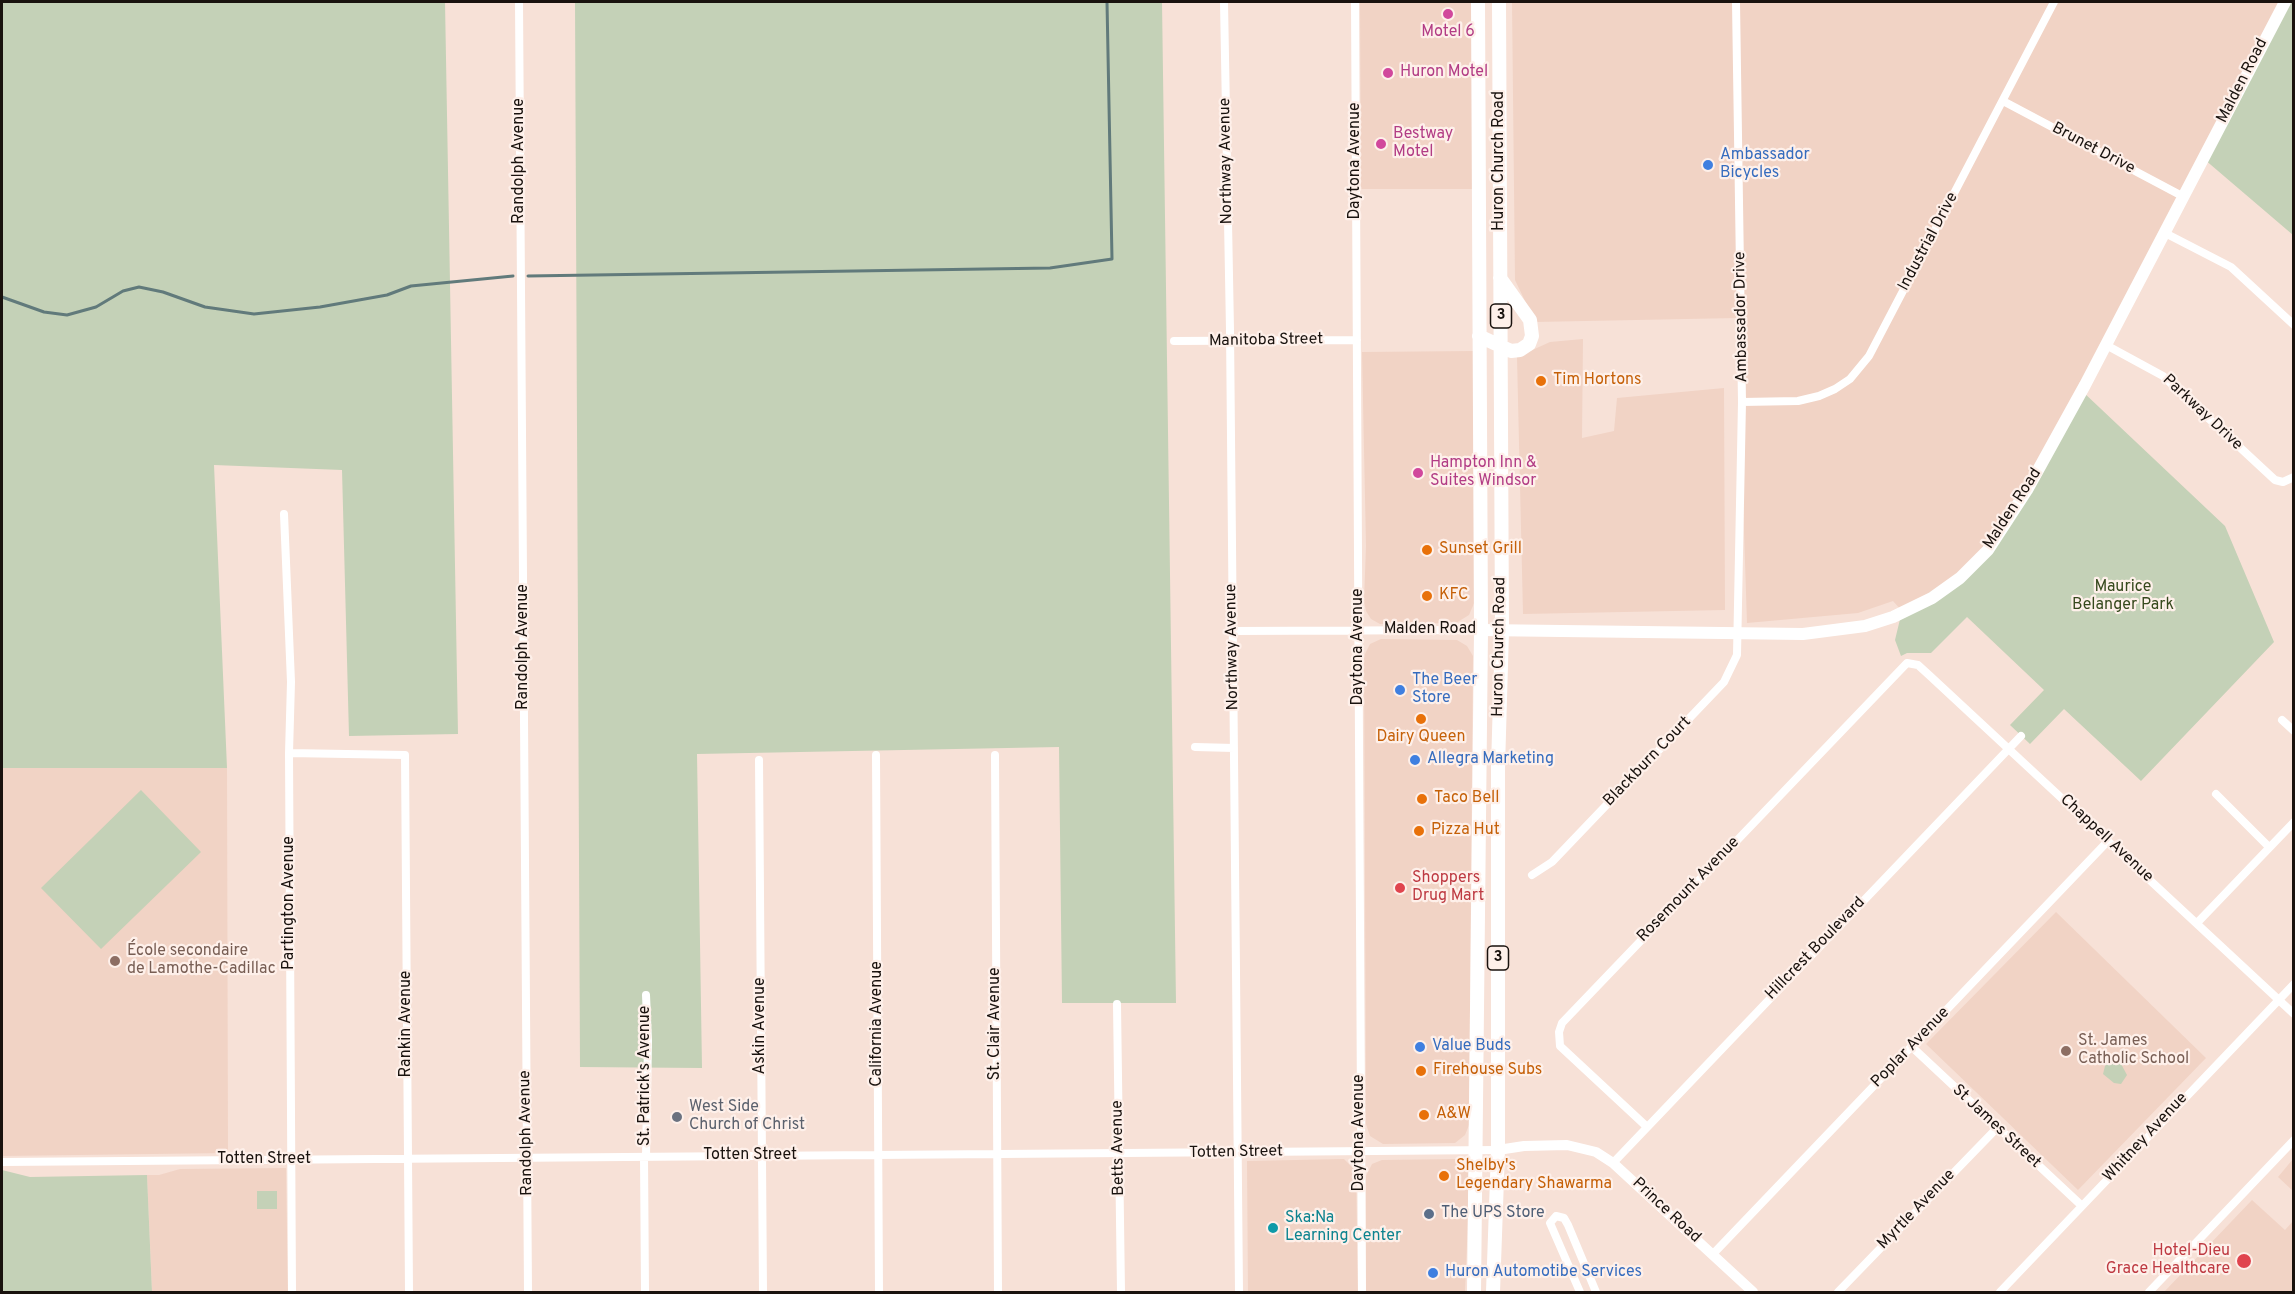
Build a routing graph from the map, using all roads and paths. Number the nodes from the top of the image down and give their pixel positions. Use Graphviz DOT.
graph roads {
  1 [pos="519,2"];
  2 [pos="1224,2"];
  3 [pos="1355,2"];
  4 [pos="1478,2"];
  5 [pos="1499,2"];
  6 [pos="1736,2"];
  7 [pos="2054,2"];
  8 [pos="2284,2"];
  9 [pos="2002,101"];
  10 [pos="2184,197"];
  11 [pos="2165,233"];
  12 [pos="1500,278"];
  13 [pos="2294,325"];
  14 [pos="1479,336"];
  15 [pos="1357,340"];
  16 [pos="1174,341"];
  17 [pos="1230,341"];
  18 [pos="2106,345"];
  19 [pos="1501,346"];
  20 [pos="1742,402"];
  21 [pos="2294,477"];
  22 [pos="284,514"];
  23 [pos="1359,630"];
  24 [pos="1480,630"];
  25 [pos="1233,631"];
  26 [pos="1502,631"];
  27 [pos="1739,633"];
  28 [pos="1918,665"];
  29 [pos="2282,720"];
  30 [pos="2294,731"];
  31 [pos="2020,736"];
  32 [pos="1195,747"];
  33 [pos="1234,748"];
  34 [pos="2009,748"];
  35 [pos="288,753"];
  36 [pos="876,755"];
  37 [pos="995,755"];
  38 [pos="759,760"];
  39 [pos="2216,794"];
  40 [pos="2294,822"];
  41 [pos="2108,841"];
  42 [pos="2269,847"];
  43 [pos="1532,875"];
  44 [pos="2198,923"];
  45 [pos="2294,984"];
  46 [pos="646,995"];
  47 [pos="2279,999"];
  48 [pos="1117,1004"];
  49 [pos="2294,1014"];
  50 [pos="1912,1047"];
  51 [pos="1646,1126"];
  52 [pos="1997,1128"];
  53 [pos="2294,1140"];
  54 [pos="1477,1150"];
  55 [pos="1498,1150"];
  56 [pos="1360,1151"];
  57 [pos="1238,1153"];
  58 [pos="1119,1154"];
  59 [pos="879,1155"];
  60 [pos="997,1155"];
  61 [pos="762,1156"];
  62 [pos="645,1157"];
  63 [pos="527,1158"];
  64 [pos="408,1159"];
  65 [pos="291,1160"];
  66 [pos="2,1162"];
  67 [pos="1613,1163"];
  68 [pos="2082,1206"];
  69 [pos="1713,1254"];
  70 [pos="292,1293"];
  71 [pos="409,1293"];
  72 [pos="528,1293"];
  73 [pos="645,1293"];
  74 [pos="763,1293"];
  75 [pos="879,1293"];
  76 [pos="998,1293"];
  77 [pos="1121,1293"];
  78 [pos="1239,1293"];
  79 [pos="1362,1293"];
  80 [pos="1474,1293"];
  81 [pos="1493,1293"];
  82 [pos="1580,1293"];
  83 [pos="1596,1293"];
  84 [pos="1753,1293"];
  85 [pos="1838,1293"];
  86 [pos="2000,1293"];
  87 [pos="2149,1293"];
  1 -- 63 [label="street, Randolph Avenue"];
  2 -- 17 [label="street, Northway Avenue"];
  3 -- 15 [label="street, Daytona Avenue"];
  4 -- 14 [label="highway, Huron Church Road / 3"];
  5 -- 12 [label="highway, Huron Church Road / 3"];
  6 -- 20 [label="street, Ambassador Drive"];
  7 -- 9 [label="street, Industrial Drive"];
  8 -- 10 [label="main road, Malden Road"];
  9 -- 10 [label="street, Brunet Drive"];
  9 -- 20 [label="street, Industrial Drive"];
  10 -- 11 [label="main road, Malden Road"];
  11 -- 13 [label="street"];
  11 -- 18 [label="main road, Malden Road"];
  12 -- 19 [label="highway, Huron Church Road / 3"];
  12 -- 19 [label="highway"];
  14 -- 19 [label="highway"];
  14 -- 24 [label="highway, Huron Church Road / 3"];
  15 -- 17 [label="street, Manitoba Street"];
  15 -- 23 [label="street, Daytona Avenue"];
  16 -- 17 [label="street, Manitoba Street"];
  17 -- 25 [label="street, Northway Avenue"];
  18 -- 21 [label="street, Parkway Drive"];
  18 -- 27 [label="main road, Malden Road"];
  19 -- 26 [label="highway, Huron Church Road / 3"];
  20 -- 27 [label="street, Ambassador Drive"];
  22 -- 35 [label="street, Partington Avenue"];
  23 -- 24 [label="street, Malden Road"];
  23 -- 25 [label="street, Malden Road"];
  23 -- 56 [label="street, Daytona Avenue"];
  24 -- 26 [label="main road, Malden Road"];
  24 -- 54 [label="highway, Huron Church Road / 3"];
  25 -- 33 [label="street, Northway Avenue"];
  26 -- 27 [label="main road, Malden Road"];
  26 -- 55 [label="highway, Huron Church Road / 3"];
  27 -- 43 [label="street, Blackburn Court"];
  28 -- 34 [label="street, Chappell Avenue"];
  28 -- 51 [label="street, Rosemount Avenue"];
  29 -- 30 [label="street"];
  31 -- 34 [label="street, Hillcrest Boulevard"];
  32 -- 33 [label="street"];
  33 -- 57 [label="street, Northway Avenue"];
  34 -- 41 [label="street, Chappell Avenue"];
  34 -- 51 [label="street, Hillcrest Boulevard"];
  35 -- 64 [label="street, Rankin Avenue"];
  35 -- 65 [label="street, Partington Avenue"];
  36 -- 59 [label="street, California Avenue"];
  37 -- 60 [label="street, St. Clair Avenue"];
  38 -- 61 [label="street, Askin Avenue"];
  39 -- 42 [label="street"];
  40 -- 42 [label="street"];
  41 -- 44 [label="street, Chappell Avenue"];
  41 -- 50 [label="street, Poplar Avenue"];
  42 -- 44 [label="street"];
  44 -- 47 [label="street, Chappell Avenue"];
  45 -- 47 [label="street, Whitney Avenue"];
  46 -- 62 [label="street, St. Patrick's Avenue"];
  47 -- 49 [label="street, Chappell Avenue"];
  47 -- 68 [label="street, Whitney Avenue"];
  48 -- 58 [label="street, Betts Avenue"];
  50 -- 52 [label="street, St James Street"];
  50 -- 69 [label="street, Poplar Avenue"];
  51 -- 67 [label="street, Hillcrest Boulevard"];
  52 -- 68 [label="street, St James Street"];
  52 -- 85 [label="street, Myrtle Avenue"];
  53 -- 87 [label="street"];
  54 -- 55 [label="street, Totten Street"];
  54 -- 56 [label="street, Totten Street"];
  54 -- 80 [label="highway, Huron Church Road / 3"];
  55 -- 67 [label="street, Prince Road"];
  55 -- 81 [label="highway, Huron Church Road / 3"];
  56 -- 57 [label="street, Totten Street"];
  56 -- 79 [label="street, Daytona Avenue"];
  57 -- 58 [label="street, Totten Street"];
  57 -- 78 [label="street, Northway Avenue"];
  58 -- 60 [label="street, Totten Street"];
  58 -- 77 [label="street, Betts Avenue"];
  59 -- 60 [label="street, Totten Street"];
  59 -- 61 [label="street, Totten Street"];
  59 -- 75 [label="street, California Avenue"];
  60 -- 76 [label="street, St. Clair Avenue"];
  61 -- 62 [label="street, Totten Street"];
  61 -- 74 [label="street, Askin Avenue"];
  62 -- 63 [label="street, Totten Street"];
  62 -- 73 [label="street, St. Patrick's Avenue"];
  63 -- 64 [label="street, Totten Street"];
  63 -- 72 [label="street, Randolph Avenue"];
  64 -- 65 [label="street, Totten Street"];
  64 -- 71 [label="street, Rankin Avenue"];
  65 -- 66 [label="street, Totten Street"];
  65 -- 70 [label="street, Partington Avenue"];
  67 -- 69 [label="street, Prince Road"];
  68 -- 86 [label="street, Whitney Avenue"];
  69 -- 84 [label="street, Prince Road"];
  82 -- 83 [label="street"];
}
